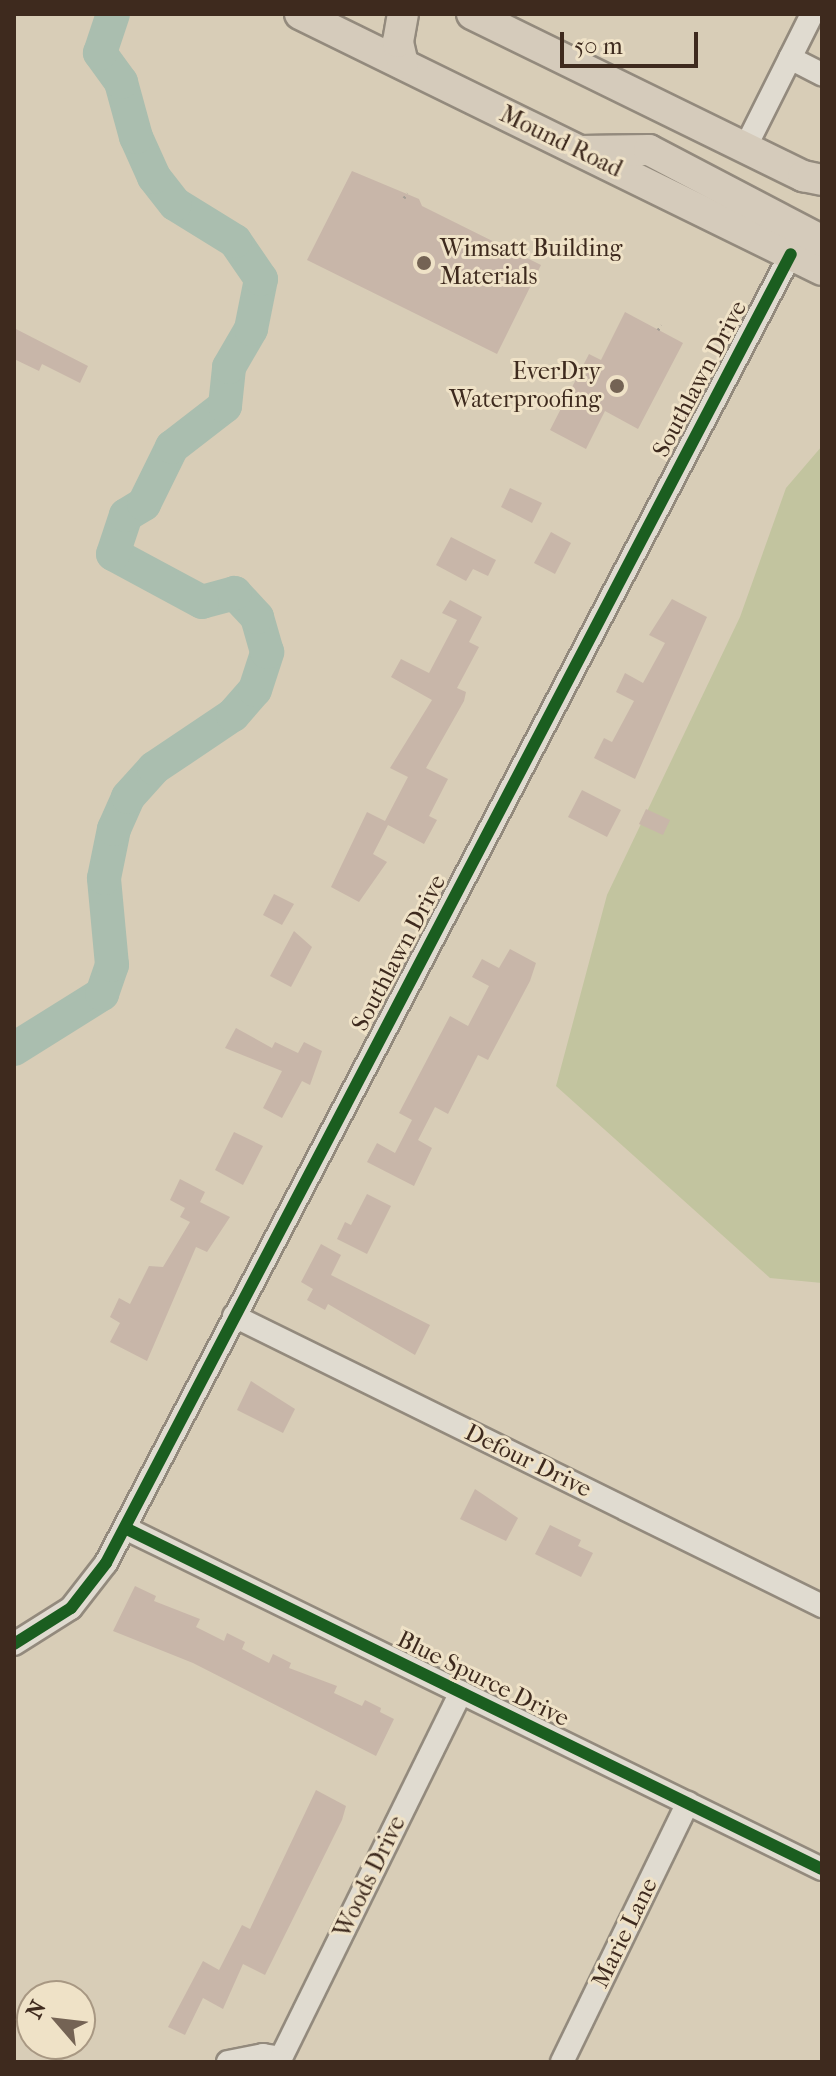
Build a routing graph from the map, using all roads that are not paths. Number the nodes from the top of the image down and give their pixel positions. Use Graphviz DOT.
graph roads {
  1 [pos="300,14"];
  2 [pos="403,14"];
  3 [pos="472,14"];
  4 [pos="518,14"];
  5 [pos="812,14"];
  6 [pos="790,58"];
  7 [pos="403,64"];
  8 [pos="822,74"];
  9 [pos="749,139"];
  10 [pos="581,151"];
  11 [pos="822,165"];
  12 [pos="822,180"];
  13 [pos="822,241"];
  14 [pos="791,254"];
  15 [pos="822,270"];
  16 [pos="234,1316"];
  17 [pos="125,1528"];
  18 [pos="822,1606"];
  19 [pos="14,1644"];
  20 [pos="461,1692"];
  21 [pos="688,1803"];
  22 [pos="822,1869"];
  23 [pos="280,2060"];
  24 [pos="228,2062"];
  25 [pos="562,2062"];
  1 -- 7 [label="main road, Mound Road"];
  2 -- 7 [label="main road"];
  3 -- 9 [label="main road"];
  4 -- 9 [label="main road"];
  5 -- 6 [label="street"];
  6 -- 8 [label="street"];
  6 -- 9 [label="street"];
  7 -- 10 [label="main road, Mound Road"];
  9 -- 11 [label="main road"];
  9 -- 12 [label="main road"];
  10 -- 13 [label="main road"];
  10 -- 14 [label="main road, Mound Road"];
  14 -- 15 [label="main road, Mound Road"];
  14 -- 16 [label="street, Southlawn Drive"];
  16 -- 17 [label="street, Southlawn Drive"];
  16 -- 18 [label="street, Defour Drive"];
  17 -- 19 [label="street, Southlawn Drive"];
  17 -- 20 [label="street, Blue Spurce Drive"];
  20 -- 21 [label="street, Blue Spurce Drive"];
  20 -- 23 [label="street, Woods Drive"];
  21 -- 22 [label="street, Blue Spurce Drive"];
  21 -- 25 [label="street, Marie Lane"];
  23 -- 24 [label="street"];
}
